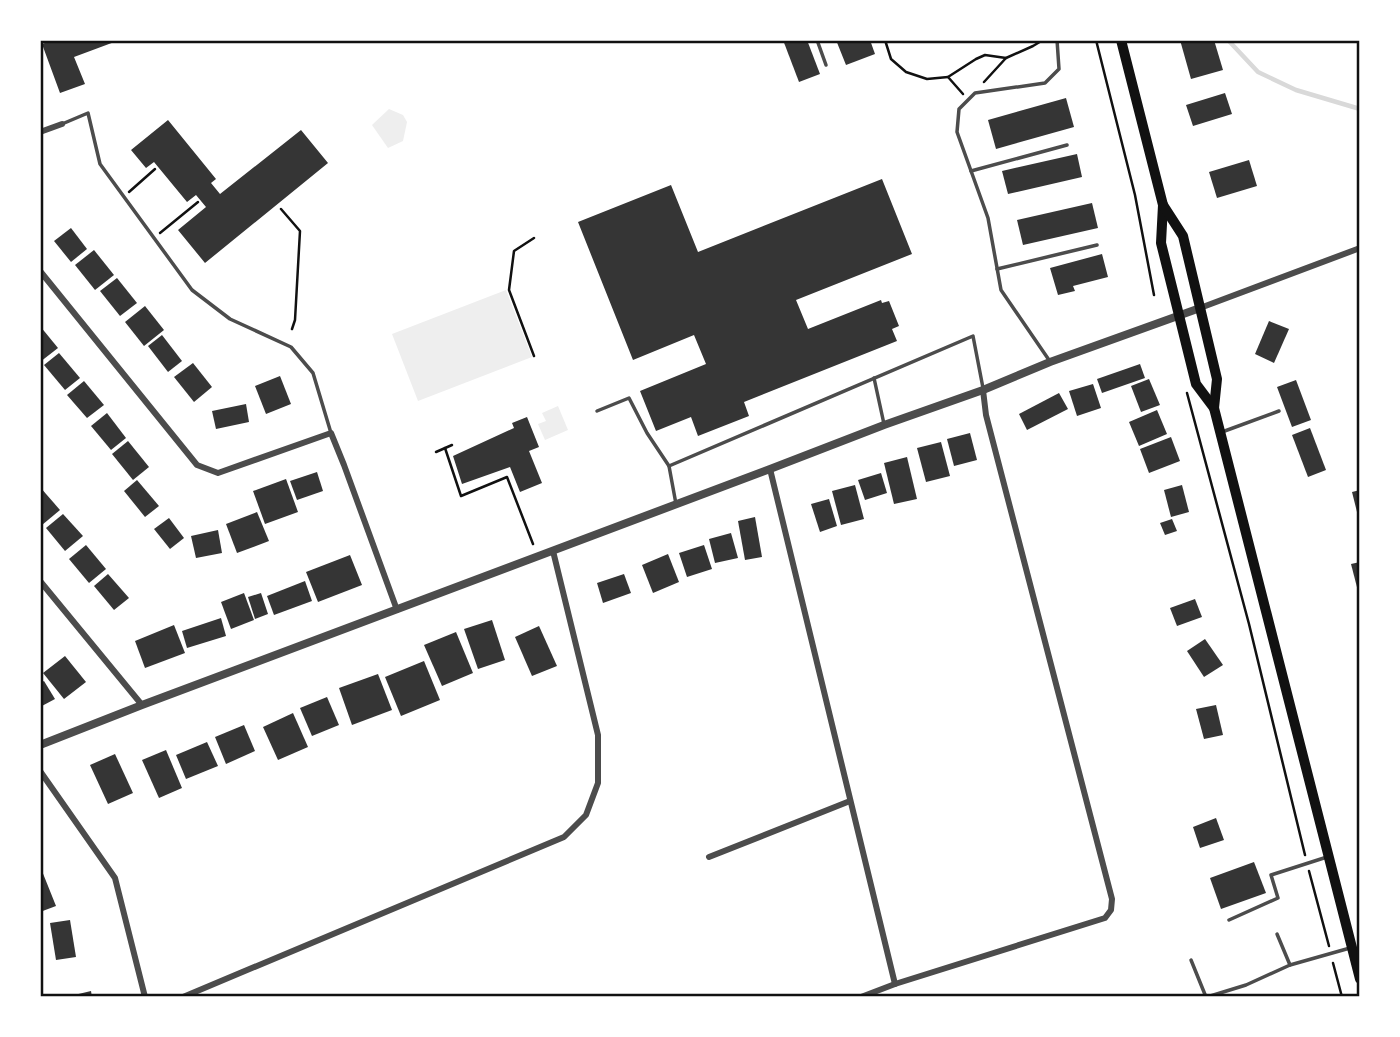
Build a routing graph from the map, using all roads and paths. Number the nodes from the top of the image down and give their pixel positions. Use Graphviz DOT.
graph roads {
  1 [pos="817,40"];
  2 [pos="885,40"];
  3 [pos="1043,40"];
  4 [pos="1057,40"];
  5 [pos="1096,40"];
  6 [pos="1121,40"];
  7 [pos="1006,58"];
  8 [pos="826,65"];
  9 [pos="948,77"];
  10 [pos="975,93"];
  11 [pos="969,99"];
  12 [pos="62,124"];
  13 [pos="40,132"];
  14 [pos="1067,145"];
  15 [pos="155,169"];
  16 [pos="971,171"];
  17 [pos="124,197"];
  18 [pos="198,202"];
  19 [pos="1163,205"];
  20 [pos="281,209"];
  21 [pos="154,238"];
  22 [pos="534,238"];
  23 [pos="1097,245"];
  24 [pos="1360,248"];
  25 [pos="997,269"];
  26 [pos="40,271"];
  27 [pos="1154,295"];
  28 [pos="1200,307"];
  29 [pos="1179,315"];
  30 [pos="292,329"];
  31 [pos="534,356"];
  32 [pos="1050,362"];
  33 [pos="874,378"];
  34 [pos="1186,388"];
  35 [pos="983,390"];
  36 [pos="1214,408"];
  37 [pos="597,411"];
  38 [pos="1279,411"];
  39 [pos="884,425"];
  40 [pos="331,433"];
  41 [pos="1220,433"];
  42 [pos="452,445"];
  43 [pos="445,448"];
  44 [pos="436,452"];
  45 [pos="669,466"];
  46 [pos="770,469"];
  47 [pos="676,504"];
  48 [pos="533,544"];
  49 [pos="553,551"];
  50 [pos="40,581"];
  51 [pos="397,610"];
  52 [pos="142,705"];
  53 [pos="40,745"];
  54 [pos="40,771"];
  55 [pos="850,801"];
  56 [pos="1329,856"];
  57 [pos="709,857"];
  58 [pos="1307,863"];
  59 [pos="1229,920"];
  60 [pos="1277,934"];
  61 [pos="1352,947"];
  62 [pos="1331,953"];
  63 [pos="1191,960"];
  64 [pos="1290,965"];
  65 [pos="1360,979"];
  66 [pos="895,984"];
  67 [pos="145,997"];
  68 [pos="183,997"];
  69 [pos="860,997"];
  70 [pos="1207,997"];
  71 [pos="1342,997"];
  1 -- 8 [label="lane"];
  2 -- 9 [label="path"];
  3 -- 7 [label="path"];
  4 -- 10 [label="lane"];
  5 -- 27 [label="path"];
  6 -- 19 [label="main road"];
  7 -- 9 [label="path"];
  7 -- 10 [label="path"];
  9 -- 11 [label="path"];
  10 -- 11 [label="lane"];
  11 -- 16 [label="lane"];
  12 -- 13 [label="street"];
  12 -- 17 [label="lane"];
  14 -- 16 [label="lane"];
  15 -- 17 [label="path"];
  16 -- 25 [label="lane"];
  17 -- 21 [label="lane"];
  18 -- 21 [label="path"];
  19 -- 28 [label="main road"];
  19 -- 29 [label="main road"];
  20 -- 30 [label="path"];
  21 -- 40 [label="lane"];
  22 -- 31 [label="path"];
  23 -- 25 [label="lane"];
  24 -- 28 [label="street"];
  25 -- 32 [label="lane"];
  26 -- 40 [label="street"];
  28 -- 29 [label="street"];
  28 -- 36 [label="main road"];
  29 -- 32 [label="street"];
  29 -- 36 [label="main road"];
  32 -- 35 [label="street"];
  33 -- 35 [label="lane"];
  33 -- 39 [label="lane"];
  33 -- 45 [label="lane"];
  34 -- 58 [label="path"];
  35 -- 39 [label="street"];
  35 -- 66 [label="street"];
  36 -- 41 [label="main road"];
  37 -- 45 [label="lane"];
  38 -- 41 [label="lane"];
  39 -- 46 [label="street"];
  40 -- 51 [label="street"];
  41 -- 56 [label="main road"];
  42 -- 43 [label="path"];
  43 -- 44 [label="path"];
  43 -- 48 [label="path"];
  45 -- 47 [label="lane"];
  46 -- 47 [label="street"];
  46 -- 55 [label="street"];
  47 -- 49 [label="street"];
  49 -- 51 [label="street"];
  49 -- 68 [label="street"];
  50 -- 52 [label="street"];
  51 -- 52 [label="street"];
  52 -- 53 [label="street"];
  54 -- 67 [label="street"];
  55 -- 57 [label="street"];
  55 -- 66 [label="street"];
  56 -- 58 [label="lane"];
  56 -- 61 [label="main road"];
  58 -- 59 [label="lane"];
  58 -- 62 [label="path"];
  60 -- 64 [label="lane"];
  61 -- 62 [label="lane"];
  61 -- 65 [label="main road"];
  62 -- 64 [label="lane"];
  62 -- 71 [label="path"];
  63 -- 70 [label="lane"];
  64 -- 70 [label="lane"];
  66 -- 69 [label="street"];
}
